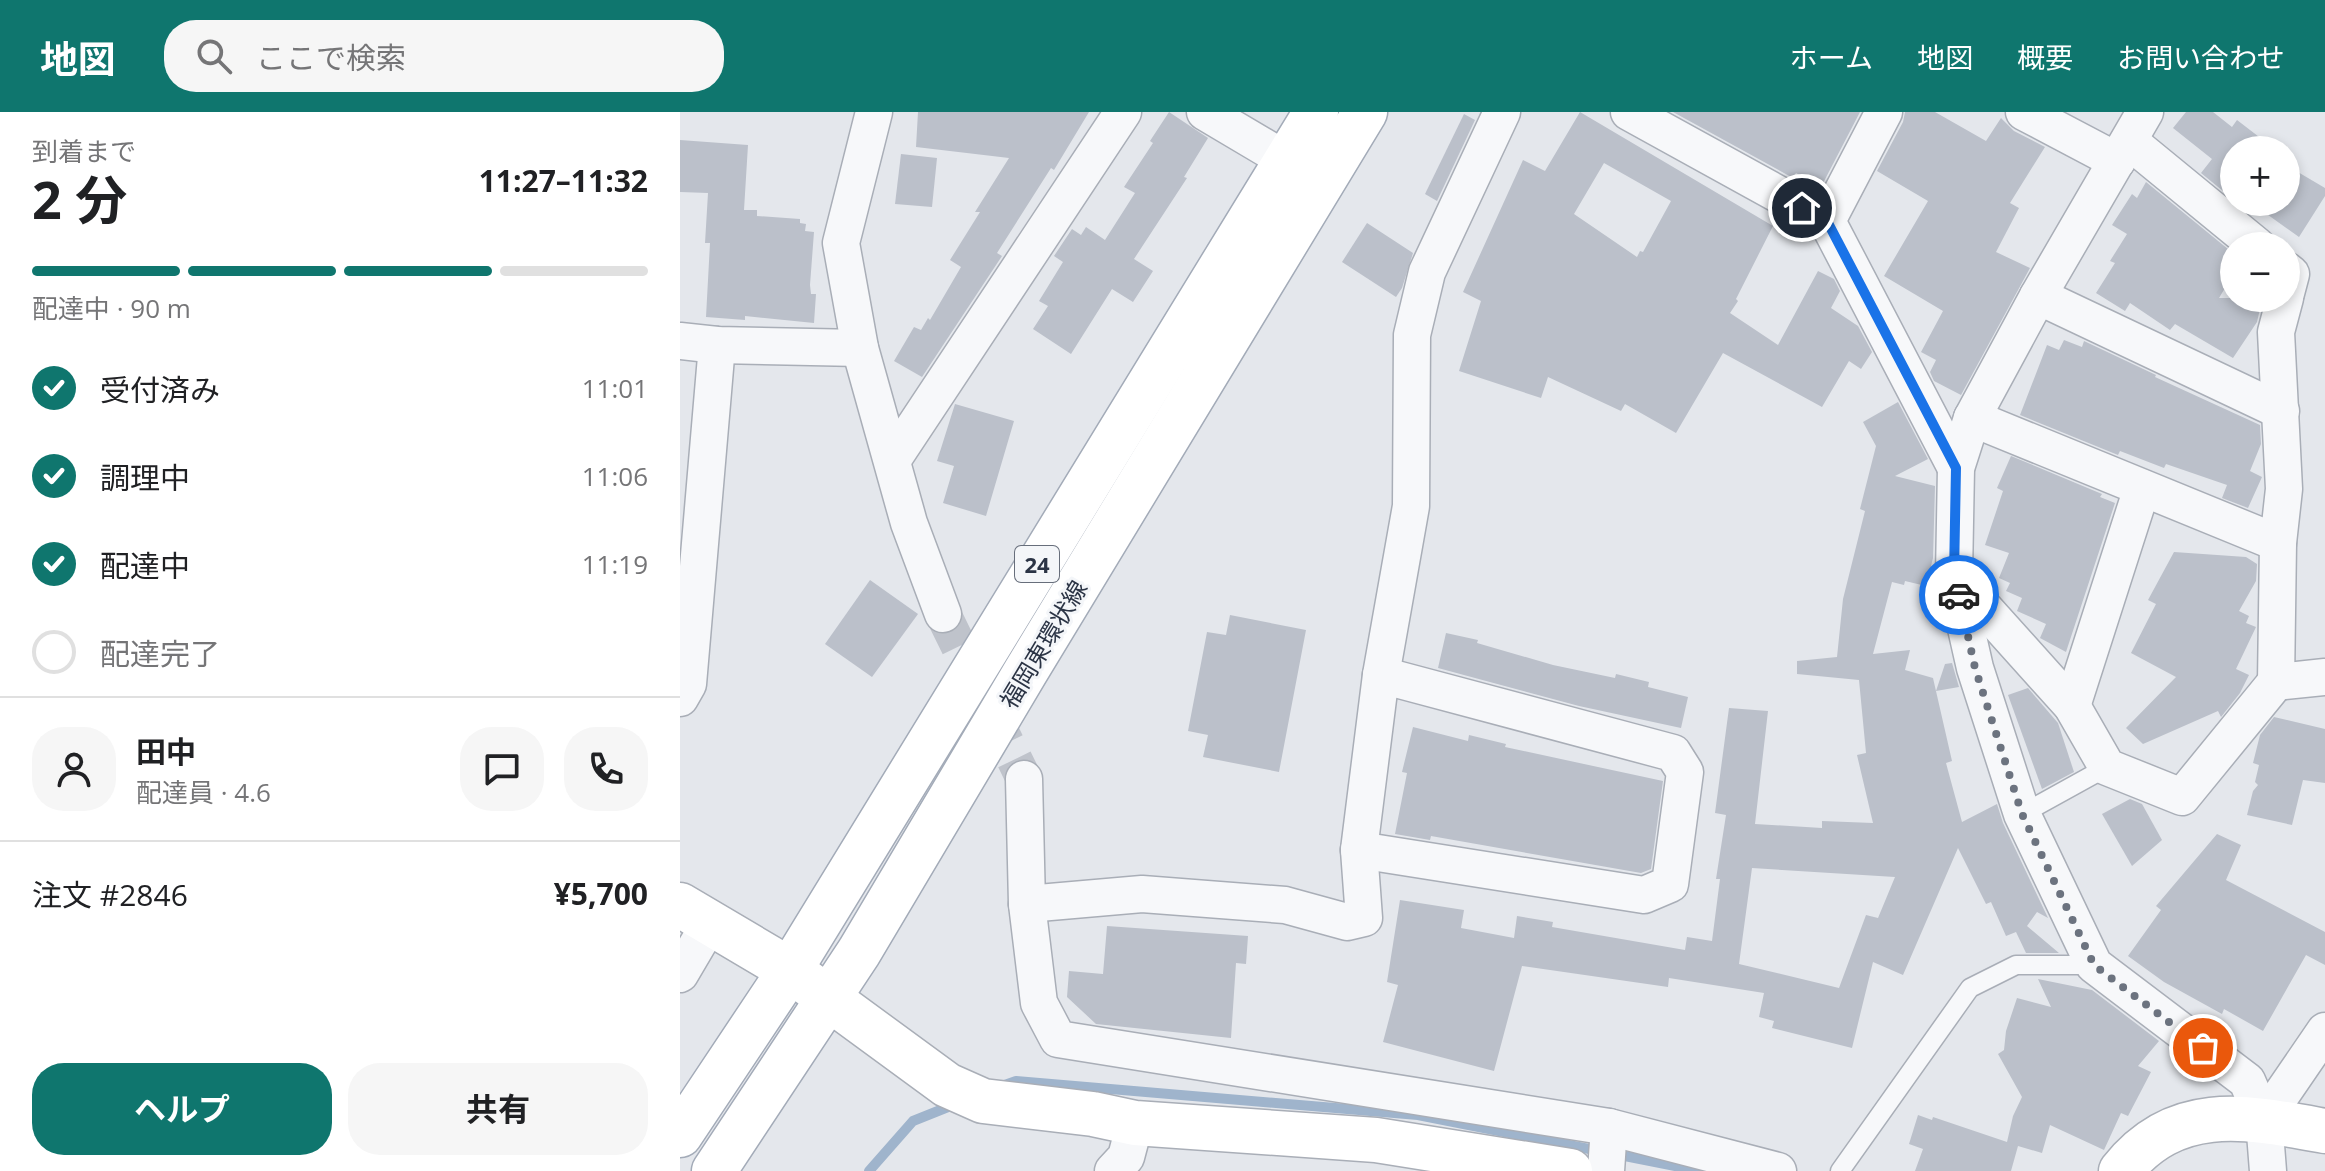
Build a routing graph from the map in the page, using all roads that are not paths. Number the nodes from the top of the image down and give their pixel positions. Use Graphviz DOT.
graph roads {
  1 [pos="874,112"];
  2 [pos="1123,112"];
  3 [pos="1205,112"];
  4 [pos="1316,112"];
  5 [pos="1365,112"];
  6 [pos="1502,112"];
  7 [pos="1629,112"];
  8 [pos="1884,112"];
  9 [pos="2024,112"];
  10 [pos="2130,138"];
  11 [pos="1286,160"];
  12 [pos="1827,221"];
  13 [pos="2241,232"];
  14 [pos="2038,296"];
  15 [pos="2281,312"];
  16 [pos="680,341"];
  17 [pos="717,345"];
  18 [pos="860,348"];
  19 [pos="2281,411"];
  20 [pos="1972,418"];
  21 [pos="893,459"];
  22 [pos="1956,468"];
  23 [pos="2142,488"];
  24 [pos="2278,543"];
  25 [pos="1954,575"];
  26 [pos="943,614"];
  27 [pos="1381,675"];
  28 [pos="2325,677"];
  29 [pos="2276,682"];
  30 [pos="680,698"];
  31 [pos="2072,706"];
  32 [pos="2107,767"];
  33 [pos="1024,779"];
  34 [pos="2022,814"];
  35 [pos="1359,850"];
  36 [pos="1027,904"];
  37 [pos="695,914"];
  38 [pos="2094,965"];
  39 [pos="790,970"];
  40 [pos="680,974"];
  41 [pos="828,998"];
  42 [pos="2325,1031"];
  43 [pos="2264,1120"];
  44 [pos="1135,1123"];
  45 [pos="1609,1127"];
  46 [pos="2325,1131"];
  47 [pos="680,1135"];
  48 [pos="714,1171"];
  49 [pos="1113,1171"];
  50 [pos="1570,1171"];
  51 [pos="1606,1171"];
  52 [pos="1778,1171"];
  53 [pos="1840,1171"];
  54 [pos="2121,1171"];
  55 [pos="2268,1171"];
  1 -- 18 [label="street"];
  2 -- 21 [label="street"];
  3 -- 11 [label="street"];
  4 -- 11 [label="main road, 福岡東環状線 / 24"];
  5 -- 41 [label="main road, 福岡東環状線 / 24"];
  6 -- 27 [label="street"];
  7 -- 12 [label="street"];
  8 -- 12 [label="street"];
  9 -- 10 [label="street"];
  10 -- 13 [label="street"];
  10 -- 14 [label="street"];
  11 -- 39 [label="main road, 福岡東環状線 / 24"];
  12 -- 22 [label="street"];
  14 -- 19 [label="street"];
  14 -- 20 [label="street"];
  15 -- 19 [label="street"];
  16 -- 17 [label="street"];
  17 -- 18 [label="street"];
  17 -- 30 [label="street"];
  18 -- 21 [label="street"];
  19 -- 24 [label="street"];
  20 -- 22 [label="street"];
  20 -- 23 [label="street"];
  21 -- 26 [label="street"];
  22 -- 25 [label="street"];
  23 -- 24 [label="street"];
  23 -- 31 [label="street"];
  24 -- 29 [label="street"];
  25 -- 31 [label="street"];
  25 -- 34 [label="street"];
  27 -- 35 [label="street"];
  27 -- 35 [label="street"];
  28 -- 29 [label="street"];
  29 -- 32 [label="street"];
  31 -- 32 [label="street"];
  32 -- 34 [label="lane"];
  33 -- 36 [label="street"];
  34 -- 38 [label="street"];
  35 -- 36 [label="street"];
  36 -- 45 [label="street"];
  37 -- 39 [label="main road"];
  37 -- 40 [label="street"];
  38 -- 43 [label="street"];
  38 -- 53 [label="lane"];
  39 -- 41 [label="main road"];
  39 -- 47 [label="main road, 福岡東環状線 / 24"];
  41 -- 44 [label="main road"];
  41 -- 48 [label="main road, 福岡東環状線 / 24"];
  42 -- 43 [label="street"];
  43 -- 46 [label="main road"];
  43 -- 54 [label="main road"];
  43 -- 55 [label="street"];
  44 -- 49 [label="street"];
  44 -- 50 [label="main road"];
  45 -- 51 [label="street"];
  45 -- 52 [label="street"];
}
